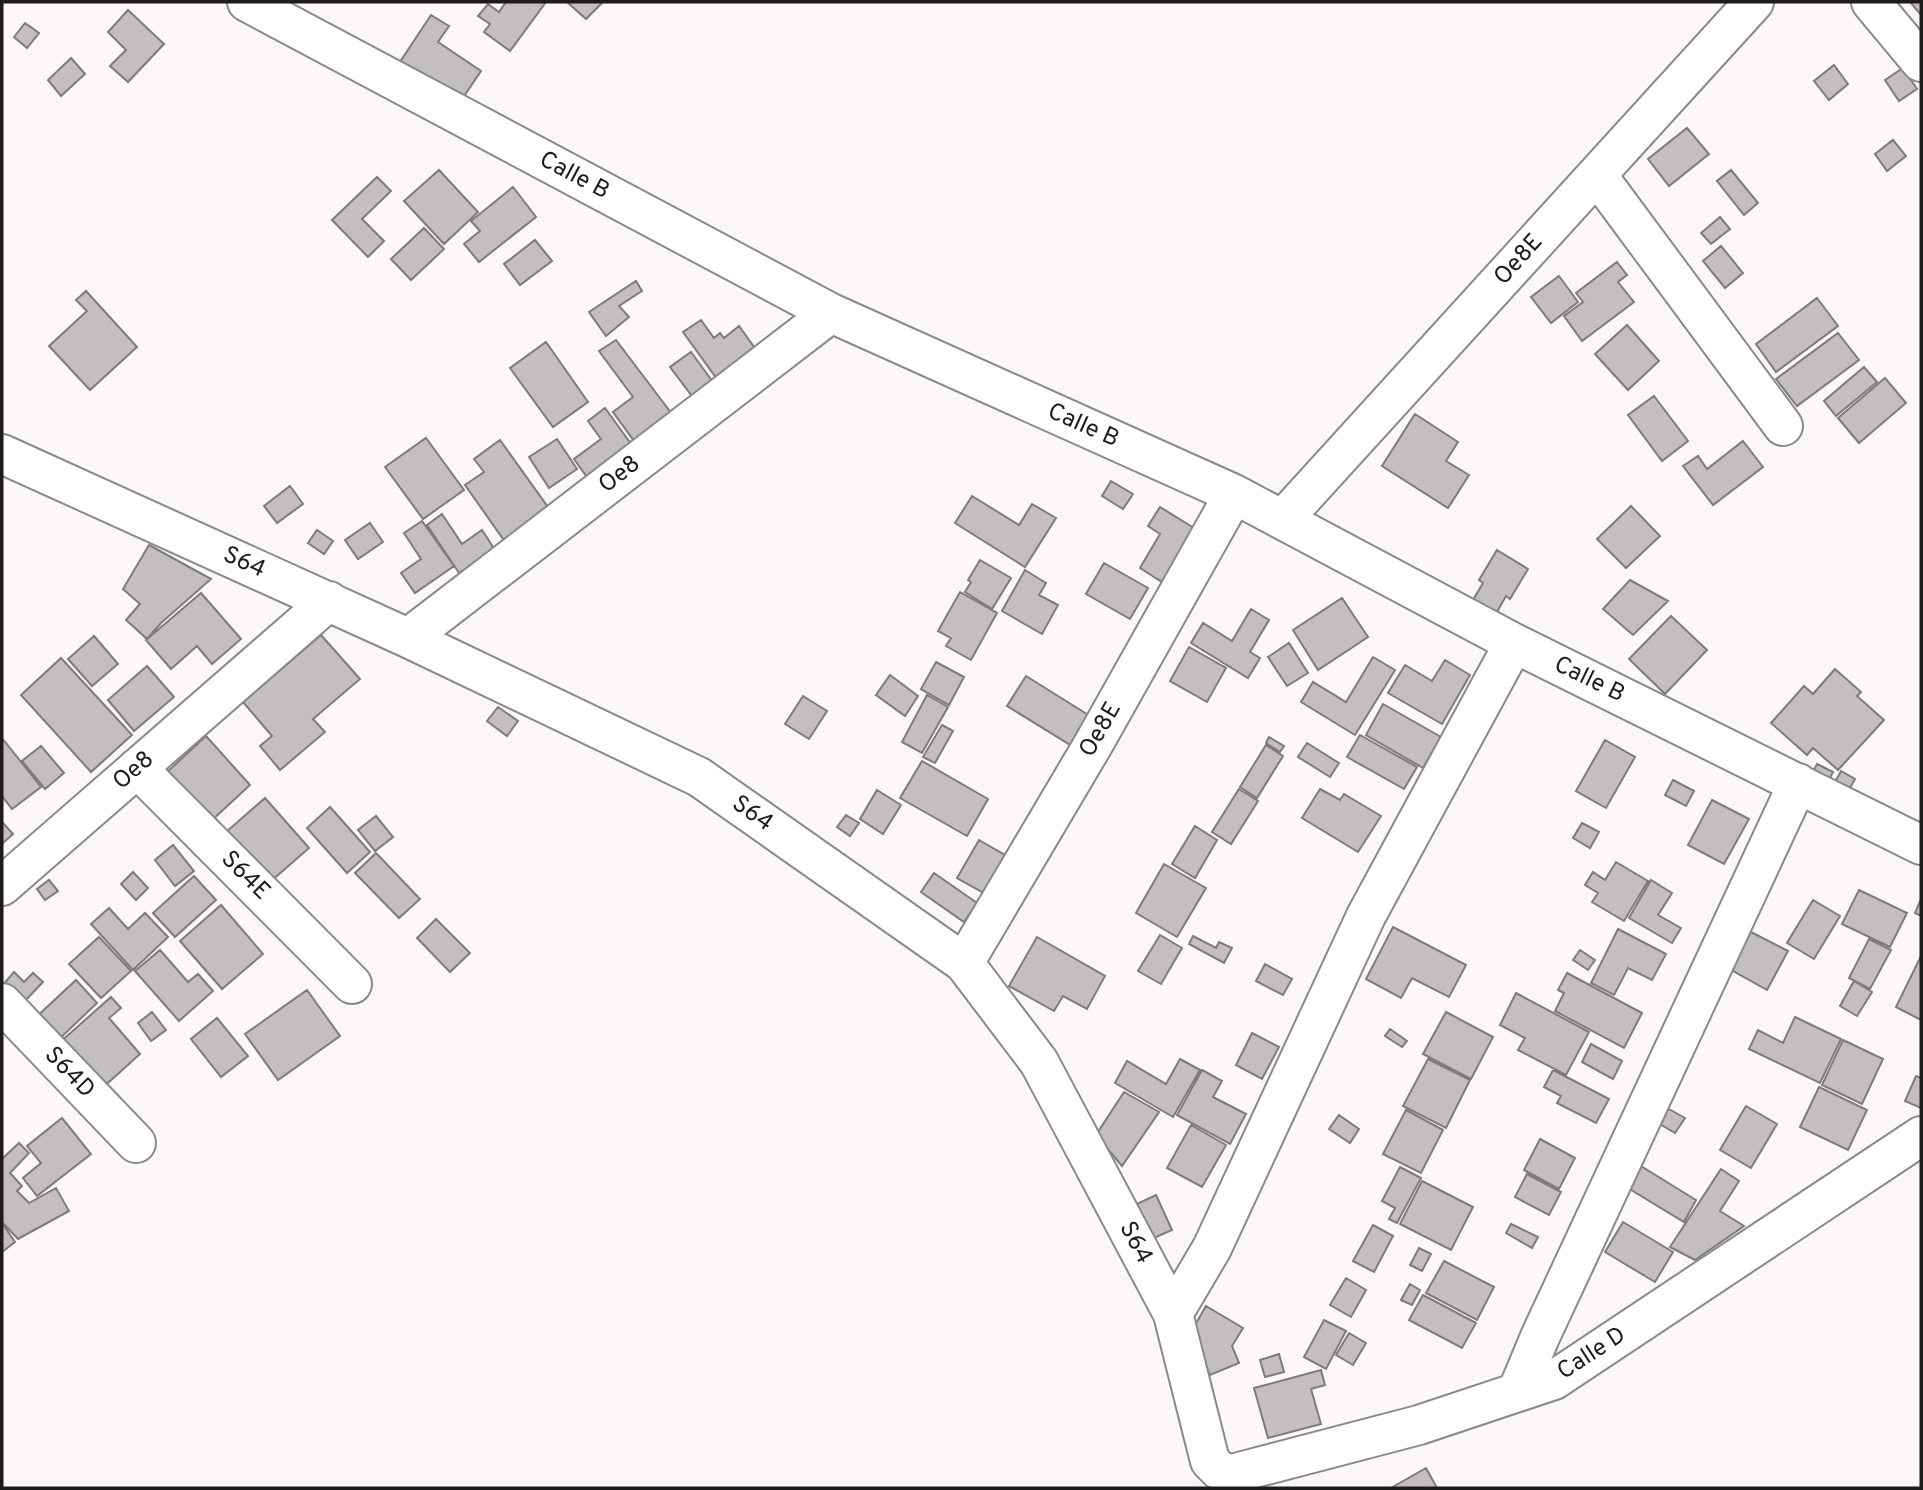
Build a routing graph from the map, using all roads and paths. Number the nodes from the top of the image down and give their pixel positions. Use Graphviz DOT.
graph roads {
  1 [pos="247,2"];
  2 [pos="1754,2"];
  3 [pos="1871,2"];
  4 [pos="1921,61"];
  5 [pos="1597,175"];
  6 [pos="831,313"];
  7 [pos="1783,426"];
  8 [pos="2,454"];
  9 [pos="1234,494"];
  10 [pos="1284,518"];
  11 [pos="329,601"];
  12 [pos="408,638"];
  13 [pos="1514,643"];
  14 [pos="137,768"];
  15 [pos="1798,783"];
  16 [pos="1921,845"];
  17 [pos="2,886"];
  18 [pos="964,963"];
  19 [pos="352,984"];
  20 [pos="2,1003"];
  21 [pos="1921,1136"];
  22 [pos="136,1143"];
  23 [pos="1173,1314"];
  24 [pos="1517,1392"];
  25 [pos="1219,1471"];
  1 -- 6 [label="street, Calle B"];
  2 -- 5 [label="street, Oe8E"];
  3 -- 4 [label="street"];
  5 -- 7 [label="street"];
  5 -- 10 [label="street, Oe8E"];
  6 -- 9 [label="street, Calle B"];
  6 -- 12 [label="street, Oe8"];
  8 -- 11 [label="street, S64"];
  9 -- 10 [label="street, Calle B"];
  9 -- 18 [label="street, Oe8E"];
  10 -- 13 [label="street, Calle B"];
  11 -- 12 [label="street, S64"];
  11 -- 14 [label="street, Oe8"];
  12 -- 18 [label="street, S64"];
  13 -- 15 [label="street, Calle B"];
  13 -- 23 [label="street"];
  14 -- 17 [label="street, Oe8"];
  14 -- 19 [label="street, S64E"];
  15 -- 16 [label="street, Calle B"];
  15 -- 24 [label="street"];
  18 -- 23 [label="street, S64"];
  20 -- 22 [label="street, S64D"];
  21 -- 24 [label="street, Calle D"];
  23 -- 25 [label="street, S64"];
  24 -- 25 [label="street, Calle D"];
}
